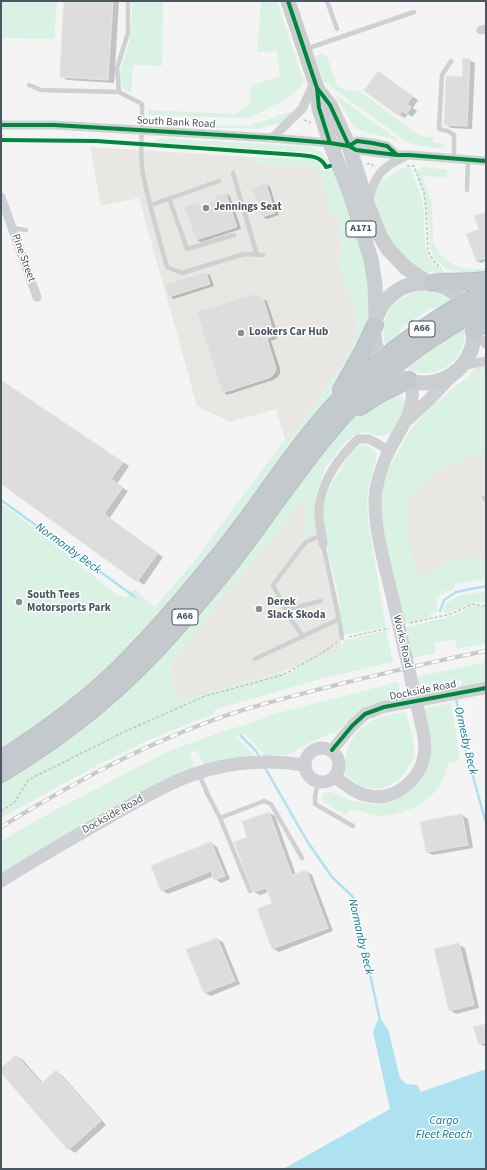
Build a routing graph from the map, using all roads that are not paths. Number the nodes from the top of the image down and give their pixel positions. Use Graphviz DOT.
graph roads {
  1 [pos="128,1"];
  2 [pos="288,1"];
  3 [pos="326,1"];
  4 [pos="414,12"];
  5 [pos="337,29"];
  6 [pos="304,50"];
  7 [pos="451,61"];
  8 [pos="29,85"];
  9 [pos="316,85"];
  10 [pos="118,92"];
  11 [pos="1,125"];
  12 [pos="143,130"];
  13 [pos="272,138"];
  14 [pos="330,142"];
  15 [pos="349,146"];
  16 [pos="409,154"];
  17 [pos="454,158"];
  18 [pos="468,160"];
  19 [pos="486,161"];
  20 [pos="233,173"];
  21 [pos="219,182"];
  22 [pos="466,190"];
  23 [pos="1,197"];
  24 [pos="170,198"];
  25 [pos="368,203"];
  26 [pos="151,205"];
  27 [pos="12,228"];
  28 [pos="26,230"];
  29 [pos="234,234"];
  30 [pos="257,255"];
  31 [pos="263,255"];
  32 [pos="486,280"];
  33 [pos="430,283"];
  34 [pos="486,290"];
  35 [pos="37,297"];
  36 [pos="486,305"];
  37 [pos="467,308"];
  38 [pos="375,322"];
  39 [pos="478,328"];
  40 [pos="486,344"];
  41 [pos="486,361"];
  42 [pos="386,365"];
  43 [pos="459,368"];
  44 [pos="410,380"];
  45 [pos="331,419"];
  46 [pos="407,420"];
  47 [pos="389,450"];
  48 [pos="323,539"];
  49 [pos="321,601"];
  50 [pos="286,610"];
  51 [pos="340,619"];
  52 [pos="303,637"];
  53 [pos="342,638"];
  54 [pos="255,659"];
  55 [pos="486,688"];
  56 [pos="332,750"];
  57 [pos="1,759"];
  58 [pos="304,765"];
  59 [pos="198,772"];
  60 [pos="1,774"];
  61 [pos="335,777"];
  62 [pos="318,782"];
  63 [pos="220,818"];
  64 [pos="353,826"];
  65 [pos="302,858"];
  66 [pos="1,881"];
  67 [pos="250,891"];
  1 -- 10 [label="lane"];
  2 -- 6 [label="main road, A171"];
  3 -- 5 [label="lane"];
  4 -- 6 [label="lane"];
  6 -- 9 [label="main road, A171"];
  7 -- 17 [label="lane"];
  8 -- 10 [label="lane"];
  9 -- 13 [label="street"];
  9 -- 14 [label="main road, A171"];
  9 -- 15 [label="main road, A171"];
  10 -- 12 [label="lane"];
  11 -- 12 [label="street, South Bank Road"];
  12 -- 13 [label="street, South Bank Road"];
  12 -- 26 [label="lane"];
  13 -- 14 [label="street, South Bank Road"];
  14 -- 15 [label="street, South Bank Road"];
  14 -- 38 [label="main road, A171"];
  15 -- 16 [label="street, South Bank Road"];
  15 -- 25 [label="main road, A171"];
  16 -- 17 [label="street, South Bank Road"];
  16 -- 25 [label="street"];
  17 -- 18 [label="street, South Bank Road"];
  18 -- 19 [label="street, South Bank Road"];
  18 -- 22 [label="lane"];
  20 -- 30 [label="lane"];
  21 -- 24 [label="lane"];
  23 -- 27 [label="street, Pine Street"];
  24 -- 26 [label="lane"];
  24 -- 29 [label="lane"];
  25 -- 33 [label="main road, A171"];
  26 -- 30 [label="lane"];
  27 -- 28 [label="lane"];
  27 -- 35 [label="street, Pine Street"];
  30 -- 31 [label="lane"];
  32 -- 33 [label="highway"];
  33 -- 37 [label="main road"];
  33 -- 38 [label="main road"];
  34 -- 37 [label="highway, A66"];
  36 -- 37 [label="highway, A66"];
  37 -- 39 [label="main road"];
  37 -- 42 [label="highway, A66"];
  38 -- 42 [label="main road"];
  38 -- 45 [label="highway, A66"];
  39 -- 40 [label="street"];
  39 -- 43 [label="main road"];
  41 -- 43 [label="street"];
  42 -- 44 [label="main road"];
  42 -- 45 [label="highway, A66"];
  43 -- 44 [label="main road"];
  43 -- 46 [label="main road, Works Road"];
  44 -- 45 [label="highway, A66"];
  44 -- 46 [label="main road, Works Road"];
  45 -- 57 [label="highway, A66"];
  45 -- 60 [label="highway, A66"];
  46 -- 47 [label="main road, Works Road"];
  47 -- 48 [label="street"];
  47 -- 61 [label="main road, Works Road, bridge"];
  48 -- 50 [label="lane"];
  48 -- 51 [label="lane"];
  49 -- 50 [label="lane"];
  50 -- 52 [label="lane"];
  51 -- 52 [label="lane"];
  51 -- 53 [label="lane"];
  52 -- 54 [label="lane"];
  55 -- 56 [label="street, Dockside Road"];
  56 -- 58 [label="main road"];
  56 -- 61 [label="main road"];
  58 -- 59 [label="main road, Dockside Road"];
  58 -- 62 [label="main road"];
  59 -- 63 [label="lane"];
  59 -- 66 [label="main road, Dockside Road"];
  61 -- 62 [label="main road"];
  62 -- 64 [label="lane"];
  63 -- 65 [label="lane"];
  63 -- 67 [label="lane"];
}
